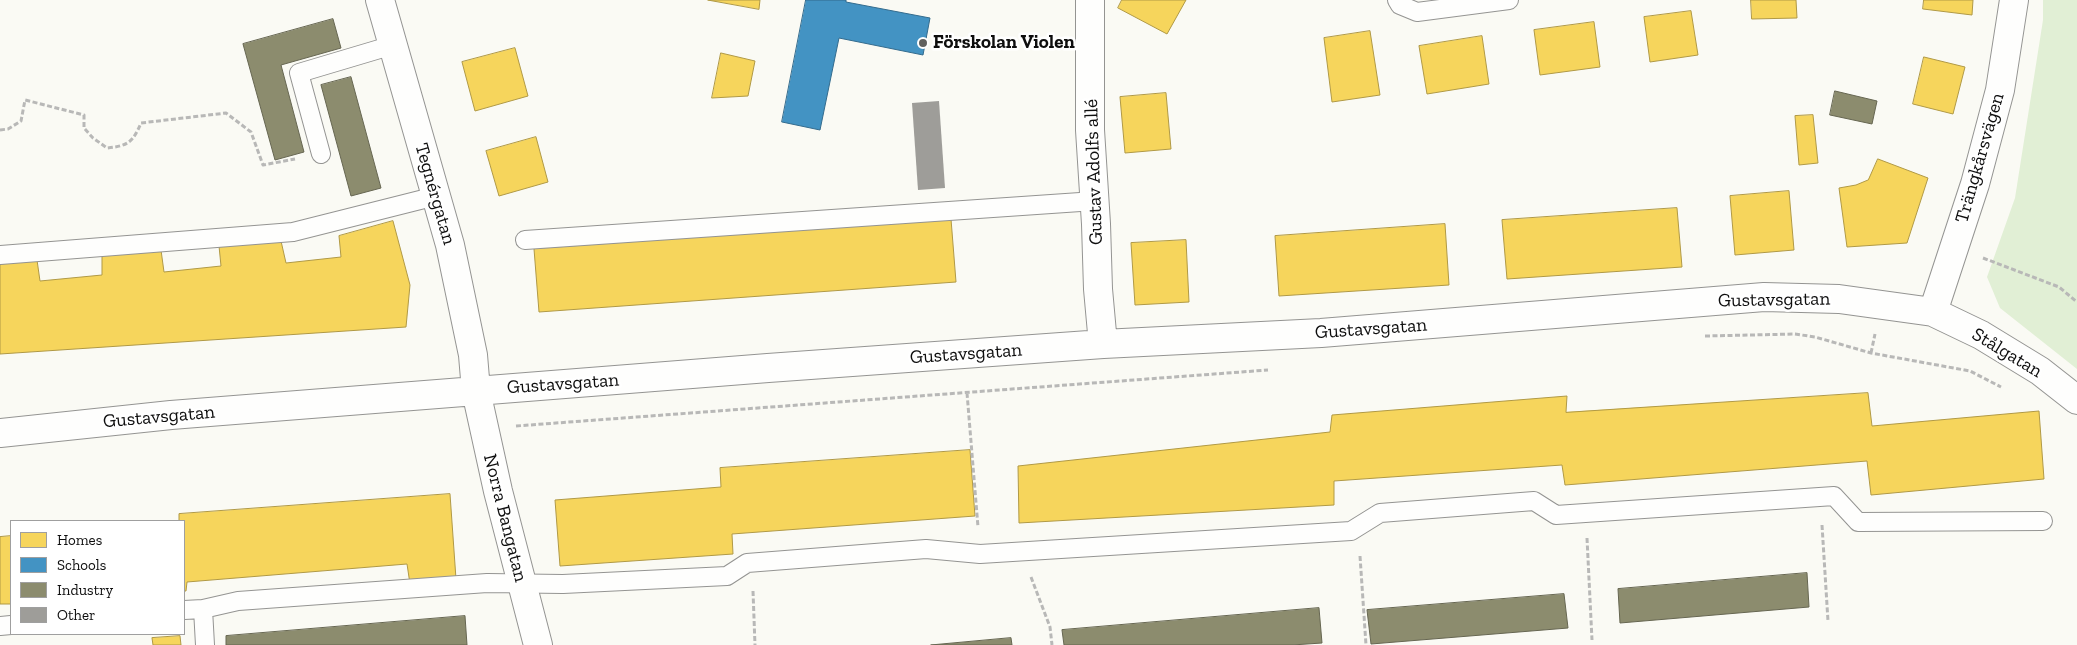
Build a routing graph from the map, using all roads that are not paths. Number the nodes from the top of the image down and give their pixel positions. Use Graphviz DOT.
graph roads {
  1 [pos="380,0"];
  2 [pos="1090,0"];
  3 [pos="1397,0"];
  4 [pos="1509,0"];
  5 [pos="2014,0"];
  6 [pos="393,45"];
  7 [pos="321,154"];
  8 [pos="436,196"];
  9 [pos="1095,201"];
  10 [pos="524,240"];
  11 [pos="0,255"];
  12 [pos="1933,312"];
  13 [pos="1103,344"];
  14 [pos="476,391"];
  15 [pos="2077,400"];
  16 [pos="0,433"];
  17 [pos="2043,521"];
  18 [pos="521,585"];
  19 [pos="203,608"];
  20 [pos="185,610"];
  21 [pos="205,645"];
  22 [pos="538,645"];
  1 -- 6 [label="street, Tegnérgatan"];
  2 -- 9 [label="street, Gustav Adolfs allé"];
  3 -- 4 [label="lane"];
  5 -- 12 [label="street, Trängkårsvägen"];
  6 -- 7 [label="lane"];
  6 -- 8 [label="street, Tegnérgatan"];
  8 -- 11 [label="lane"];
  8 -- 14 [label="street, Tegnérgatan"];
  9 -- 10 [label="lane"];
  9 -- 13 [label="street, Gustav Adolfs allé"];
  12 -- 13 [label="street, Gustavsgatan"];
  12 -- 15 [label="street, Stålgatan"];
  13 -- 14 [label="street, Gustavsgatan"];
  14 -- 16 [label="street, Gustavsgatan"];
  14 -- 18 [label="street, Norra Bangatan"];
  17 -- 18 [label="lane"];
  18 -- 19 [label="lane"];
  18 -- 22 [label="street, Norra Bangatan"];
  19 -- 20 [label="lane"];
  19 -- 21 [label="lane"];
}
